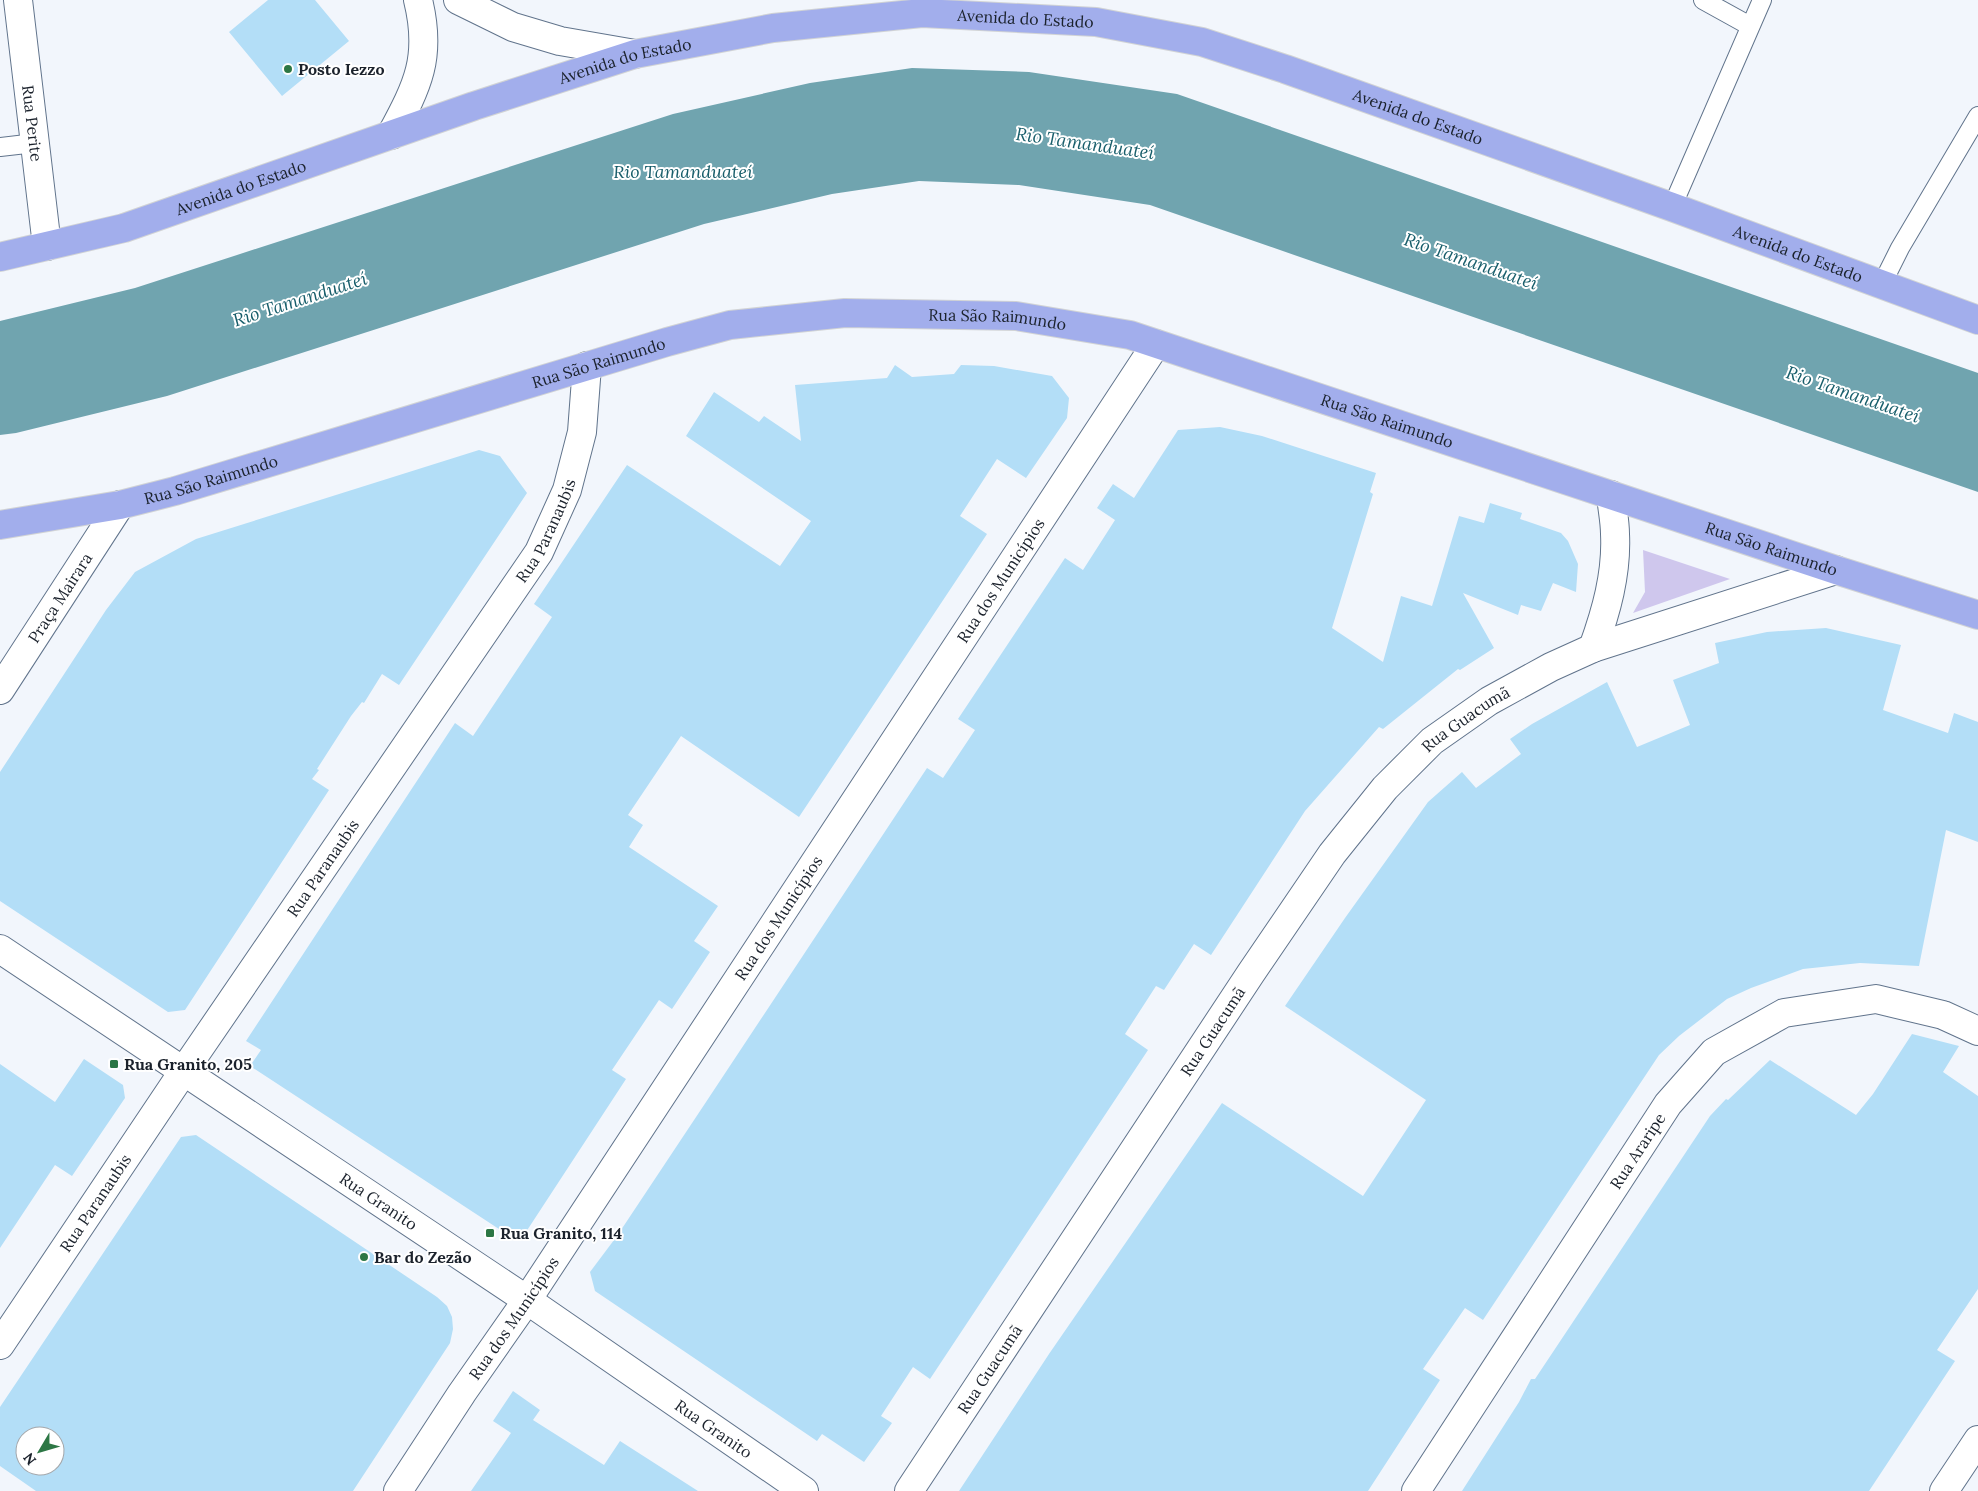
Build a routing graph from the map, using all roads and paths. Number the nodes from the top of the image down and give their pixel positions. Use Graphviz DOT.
graph roads {
  1 [pos="18,0"];
  2 [pos="418,0"];
  3 [pos="458,0"];
  4 [pos="1703,0"];
  5 [pos="1762,0"];
  6 [pos="1750,26"];
  7 [pos="635,54"];
  8 [pos="1978,116"];
  9 [pos="391,135"];
  10 [pos="35,143"];
  11 [pos="0,147"];
  12 [pos="1672,207"];
  13 [pos="47,246"];
  14 [pos="0,257"];
  15 [pos="1882,284"];
  16 [pos="1978,320"];
  17 [pos="1156,344"];
  18 [pos="587,366"];
  19 [pos="1611,495"];
  20 [pos="120,505"];
  21 [pos="0,525"];
  22 [pos="1836,570"];
  23 [pos="1978,615"];
  24 [pos="1593,648"];
  25 [pos="0,690"];
  26 [pos="0,949"];
  27 [pos="1978,1032"];
  28 [pos="182,1072"];
  29 [pos="527,1300"];
  30 [pos="0,1345"];
  31 [pos="1978,1440"];
  32 [pos="398,1491"];
  33 [pos="804,1491"];
  34 [pos="909,1491"];
  35 [pos="1416,1491"];
  36 [pos="1944,1491"];
  1 -- 10 [label="street, Rua Perite"];
  2 -- 9 [label="street"];
  3 -- 7 [label="street"];
  4 -- 6 [label="lane"];
  5 -- 6 [label="lane"];
  6 -- 12 [label="lane"];
  7 -- 9 [label="highway, Avenida do Estado"];
  7 -- 12 [label="highway, Avenida do Estado"];
  8 -- 15 [label="lane"];
  9 -- 13 [label="highway, Avenida do Estado"];
  10 -- 11 [label="lane"];
  10 -- 13 [label="street, Rua Perite"];
  12 -- 15 [label="highway, Avenida do Estado"];
  13 -- 14 [label="highway, Avenida do Estado"];
  15 -- 16 [label="highway, Avenida do Estado"];
  17 -- 18 [label="highway, Rua São Raimundo"];
  17 -- 19 [label="highway, Rua São Raimundo"];
  17 -- 29 [label="street, Rua dos Municípios"];
  18 -- 20 [label="highway, Rua São Raimundo"];
  18 -- 28 [label="street, Rua Paranaubis"];
  19 -- 22 [label="highway, Rua São Raimundo"];
  19 -- 24 [label="street"];
  20 -- 21 [label="highway, Rua São Raimundo"];
  20 -- 25 [label="street, Praça Mairara"];
  22 -- 23 [label="highway, Rua São Raimundo"];
  22 -- 24 [label="street, Rua Guacumã"];
  24 -- 34 [label="street, Rua Guacumã"];
  26 -- 28 [label="street, Rua Granito"];
  27 -- 35 [label="street, Rua Araripe"];
  28 -- 29 [label="street, Rua Granito"];
  28 -- 30 [label="street, Rua Paranaubis"];
  29 -- 32 [label="street, Rua dos Municípios"];
  29 -- 33 [label="street, Rua Granito"];
  31 -- 36 [label="street"];
}
